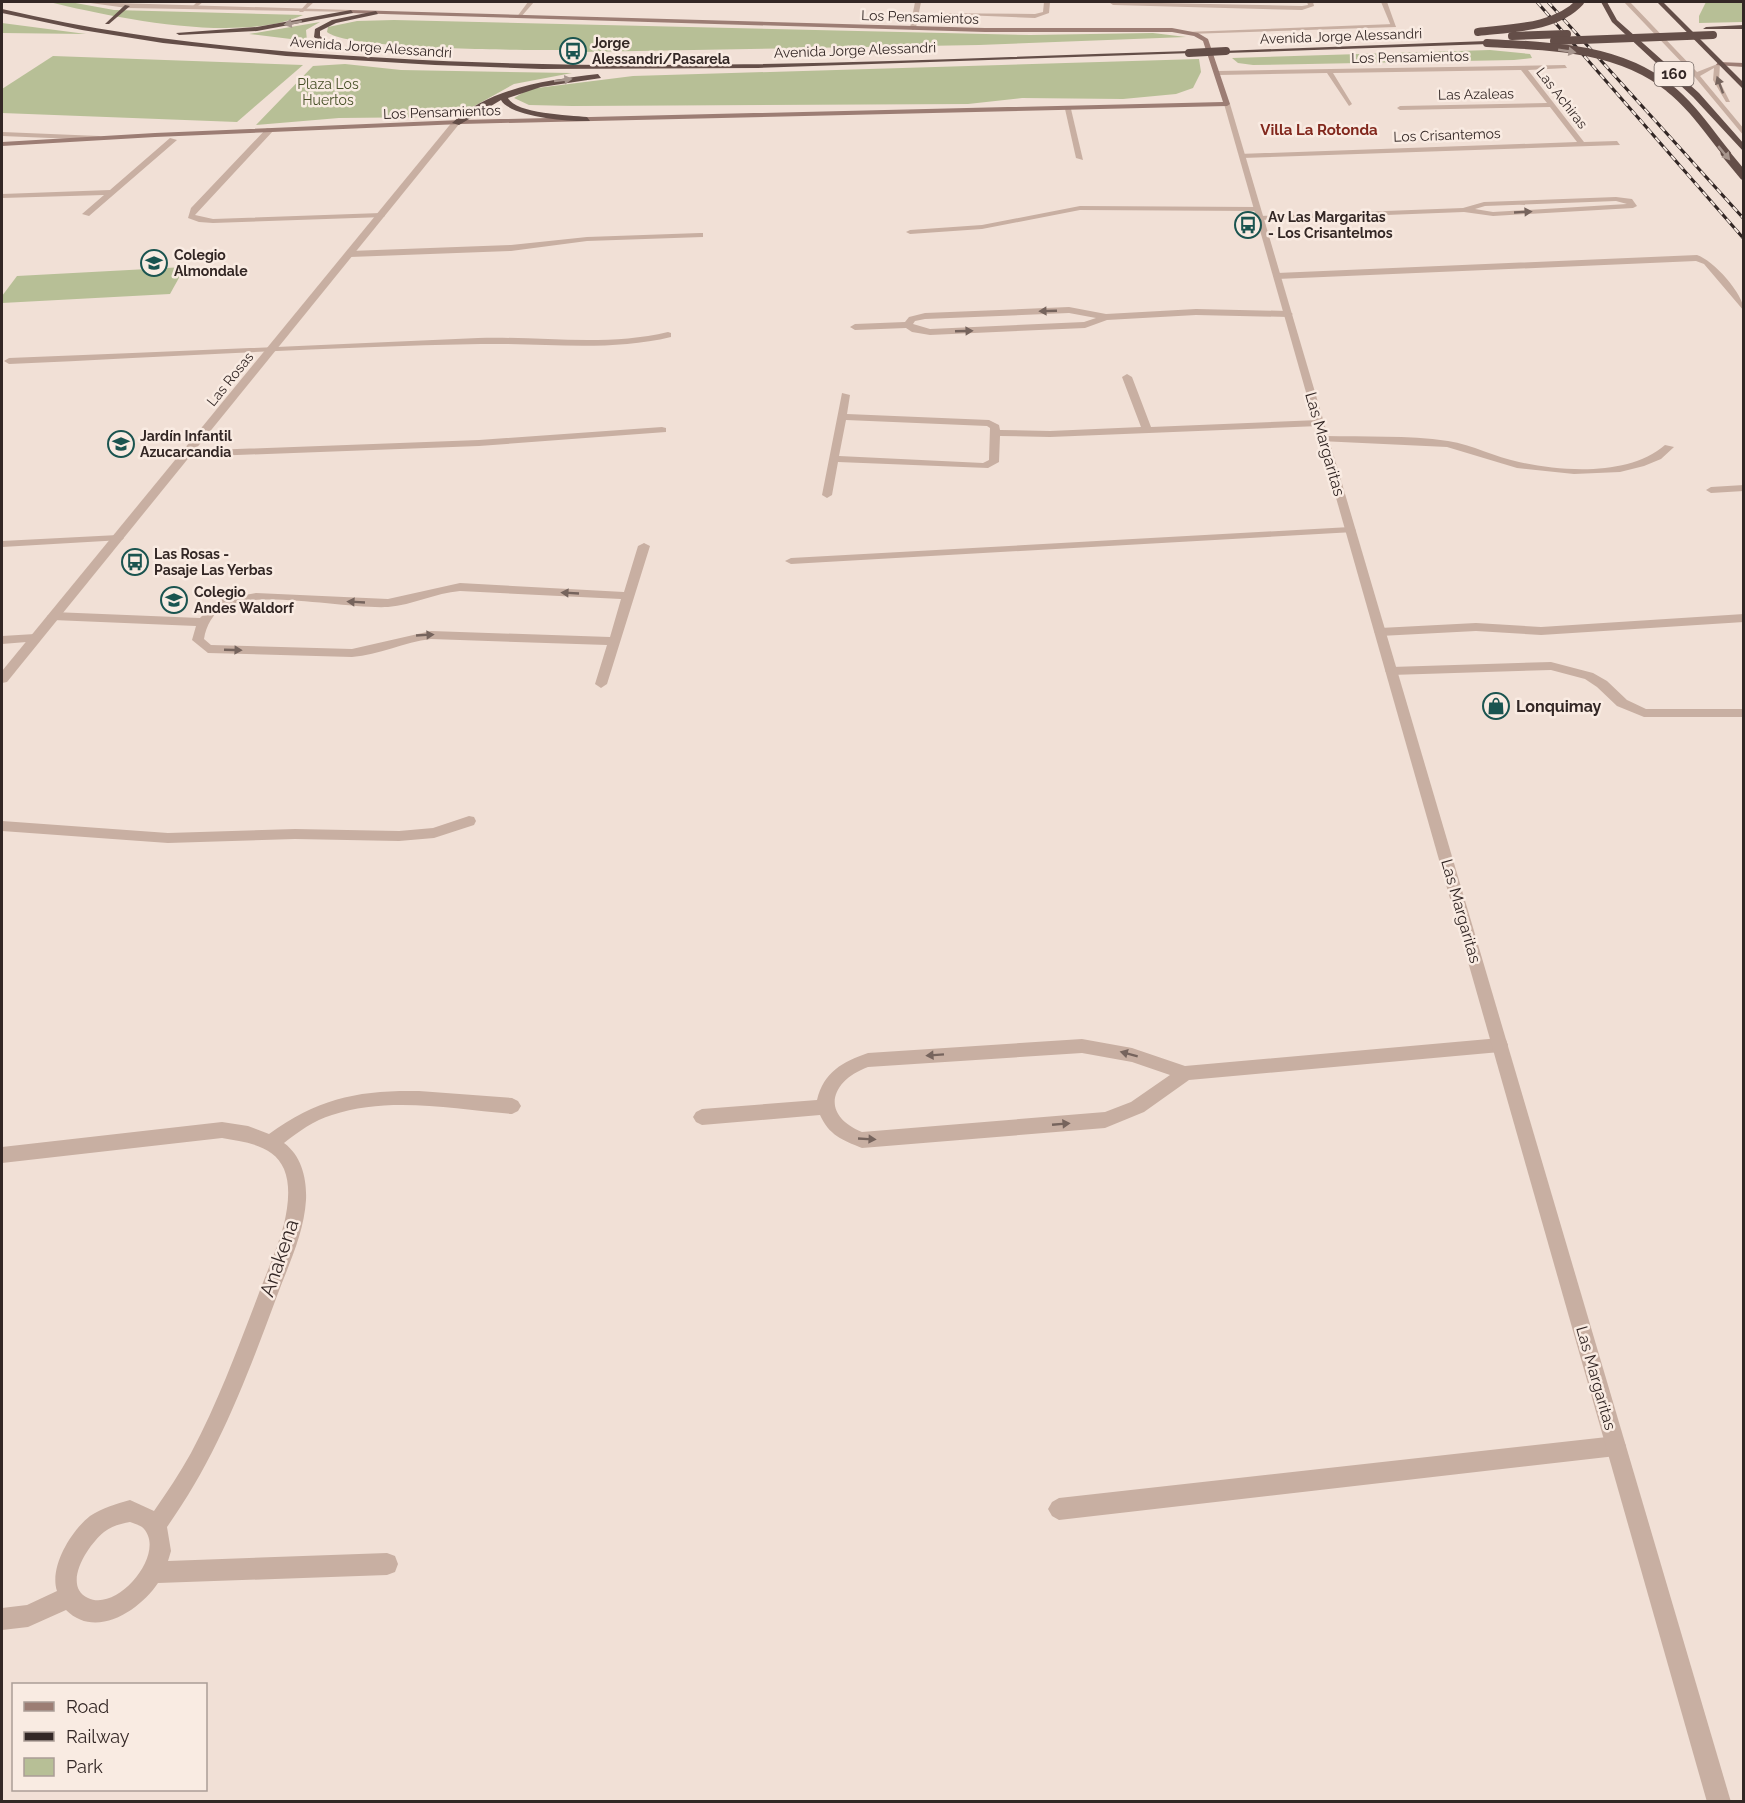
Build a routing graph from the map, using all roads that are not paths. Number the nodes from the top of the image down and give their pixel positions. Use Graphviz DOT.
graph roads {
  1 [pos="86,2"];
  2 [pos="200,2"];
  3 [pos="311,2"];
  4 [pos="531,2"];
  5 [pos="918,2"];
  6 [pos="1047,2"];
  7 [pos="1113,2"];
  8 [pos="1310,2"];
  9 [pos="1383,2"];
  10 [pos="1580,2"];
  11 [pos="1604,2"];
  12 [pos="1627,2"];
  13 [pos="1660,2"];
  14 [pos="14,5"];
  15 [pos="127,6"];
  16 [pos="1204,6"];
  17 [pos="192,8"];
  18 [pos="31,9"];
  19 [pos="2,11"];
  20 [pos="301,11"];
  21 [pos="351,12"];
  22 [pos="376,13"];
  23 [pos="916,13"];
  24 [pos="1207,13"];
  25 [pos="1114,15"];
  26 [pos="518,17"];
  27 [pos="2,20"];
  28 [pos="1210,20"];
  29 [pos="98,22"];
  30 [pos="107,24"];
  31 [pos="66,25"];
  32 [pos="116,25"];
  33 [pos="1743,27"];
  34 [pos="913,28"];
  35 [pos="1215,30"];
  36 [pos="1188,32"];
  37 [pos="1467,33"];
  38 [pos="1479,34"];
  39 [pos="1743,34"];
  40 [pos="1446,35"];
  41 [pos="1403,39"];
  42 [pos="1488,43"];
  43 [pos="1225,48"];
  44 [pos="1188,49"];
  45 [pos="346,51"];
  46 [pos="1718,64"];
  47 [pos="1743,65"];
  48 [pos="685,67"];
  49 [pos="1565,67"];
  50 [pos="1523,68"];
  51 [pos="1329,71"];
  52 [pos="1218,73"];
  53 [pos="1696,75"];
  54 [pos="1739,80"];
  55 [pos="1743,88"];
  56 [pos="506,94"];
  57 [pos="1227,104"];
  58 [pos="1349,104"];
  59 [pos="1552,105"];
  60 [pos="1400,108"];
  61 [pos="1068,109"];
  62 [pos="920,113"];
  63 [pos="587,119"];
  64 [pos="1743,120"];
  65 [pos="454,126"];
  66 [pos="267,133"];
  67 [pos="2,134"];
  68 [pos="1743,134"];
  69 [pos="99,138"];
  70 [pos="173,140"];
  71 [pos="1617,143"];
  72 [pos="2,144"];
  73 [pos="1582,144"];
  74 [pos="1743,150"];
  75 [pos="1242,156"];
  76 [pos="1080,158"];
  77 [pos="1743,176"];
  78 [pos="111,192"];
  79 [pos="2,196"];
  80 [pos="1464,210"];
  81 [pos="1259,213"];
  82 [pos="86,214"];
  83 [pos="381,215"];
  84 [pos="910,232"];
  85 [pos="700,235"];
  86 [pos="350,254"];
  87 [pos="1277,276"];
  88 [pos="1743,308"];
  89 [pos="1288,314"];
  90 [pos="1106,317"];
  91 [pos="908,324"];
  92 [pos="855,327"];
  93 [pos="668,335"];
  94 [pos="270,351"];
  95 [pos="9,361"];
  96 [pos="1127,377"];
  97 [pos="845,395"];
  98 [pos="841,417"];
  99 [pos="1319,423"];
  100 [pos="662,430"];
  101 [pos="1147,430"];
  102 [pos="995,433"];
  103 [pos="1324,439"];
  104 [pos="1669,447"];
  105 [pos="186,454"];
  106 [pos="834,459"];
  107 [pos="1743,488"];
  108 [pos="1711,490"];
  109 [pos="827,495"];
  110 [pos="1350,530"];
  111 [pos="118,538"];
  112 [pos="2,544"];
  113 [pos="644,546"];
  114 [pos="790,561"];
  115 [pos="628,596"];
  116 [pos="54,616"];
  117 [pos="1743,618"];
  118 [pos="204,622"];
  119 [pos="1380,632"];
  120 [pos="35,638"];
  121 [pos="2,640"];
  122 [pos="614,641"];
  123 [pos="1391,671"];
  124 [pos="2,679"];
  125 [pos="601,684"];
  126 [pos="1743,713"];
  127 [pos="469,821"];
  128 [pos="2,826"];
  129 [pos="1500,1045"];
  130 [pos="1185,1073"];
  131 [pos="512,1106"];
  132 [pos="825,1107"];
  133 [pos="702,1117"];
  134 [pos="273,1142"];
  135 [pos="2,1155"];
  136 [pos="1616,1446"];
  137 [pos="1059,1509"];
  138 [pos="157,1524"];
  139 [pos="387,1564"];
  140 [pos="153,1572"];
  141 [pos="69,1597"];
  142 [pos="2,1619"];
  143 [pos="1719,1802"];
  1 -- 15 [label="street, Los Pensamientos"];
  2 -- 17 [label="street"];
  3 -- 20 [label="street"];
  4 -- 26 [label="street"];
  5 -- 23 [label="street"];
  6 -- 23 [label="street"];
  7 -- 16 [label="street"];
  7 -- 25 [label="street"];
  8 -- 16 [label="street"];
  9 -- 35 [label="street, Los Pensamientos"];
  10 -- 38 [label="highway, bridge"];
  11 -- 74 [label="highway, 160"];
  12 -- 53 [label="street"];
  13 -- 46 [label="highway, 160"];
  14 -- 18 [label="highway"];
  15 -- 17 [label="street, Los Pensamientos"];
  15 -- 30 [label="highway"];
  16 -- 24 [label="street"];
  17 -- 20 [label="street, Los Pensamientos"];
  19 -- 31 [label="highway, Avenida Jorge Alessandri"];
  20 -- 21 [label="street, Los Pensamientos"];
  21 -- 22 [label="main road, Los Pensamientos"];
  21 -- 45 [label="highway, Avenida Jorge Alessandri, one-way"];
  22 -- 26 [label="main road, Los Pensamientos"];
  22 -- 45 [label="highway"];
  23 -- 34 [label="street"];
  26 -- 34 [label="main road, Los Pensamientos"];
  27 -- 31 [label="highway"];
  28 -- 35 [label="street"];
  29 -- 30 [label="highway"];
  30 -- 32 [label="highway"];
  31 -- 48 [label="highway, Avenida Jorge Alessandri"];
  33 -- 38 [label="highway, Avenida Jorge Alessandri, bridge"];
  34 -- 36 [label="main road, Los Pensamientos"];
  35 -- 36 [label="street, Los Pensamientos"];
  36 -- 52 [label="main road, Las Margaritas"];
  37 -- 38 [label="highway"];
  38 -- 41 [label="highway, Avenida Jorge Alessandri"];
  39 -- 42 [label="highway, Avenida Jorge Alessandri, bridge"];
  40 -- 41 [label="highway"];
  41 -- 43 [label="highway, Avenida Jorge Alessandri"];
  42 -- 43 [label="highway, Avenida Jorge Alessandri"];
  42 -- 77 [label="highway, one-way, bridge"];
  43 -- 44 [label="highway, Avenida Jorge Alessandri, bridge"];
  44 -- 45 [label="highway, Avenida Jorge Alessandri"];
  44 -- 48 [label="highway, Avenida Jorge Alessandri"];
  46 -- 47 [label="main road"];
  46 -- 53 [label="street"];
  46 -- 54 [label="highway, 160"];
  64 -- 46 [label="street, one-way"];
  56 -- 48 [label="highway, one-way"];
  49 -- 50 [label="street, Los Pensamientos"];
  50 -- 51 [label="street, Los Pensamientos"];
  50 -- 59 [label="street, Las Achiras"];
  51 -- 52 [label="street, Los Pensamientos"];
  51 -- 58 [label="street"];
  52 -- 57 [label="main road, Las Margaritas"];
  53 -- 68 [label="street"];
  54 -- 55 [label="highway, 160"];
  56 -- 63 [label="highway"];
  56 -- 65 [label="highway"];
  57 -- 61 [label="main road, Los Pensamientos"];
  57 -- 75 [label="street, Las Margaritas"];
  59 -- 60 [label="street, Las Azaleas"];
  59 -- 73 [label="street, Las Achiras"];
  61 -- 62 [label="main road, Los Pensamientos"];
  61 -- 76 [label="street"];
  62 -- 63 [label="main road, Los Pensamientos"];
  62 -- 65 [label="main road, Los Pensamientos"];
  63 -- 65 [label="main road, Los Pensamientos"];
  65 -- 66 [label="main road, Los Pensamientos"];
  65 -- 83 [label="street, Las Rosas"];
  66 -- 69 [label="main road, Los Pensamientos"];
  66 -- 70 [label="main road, Los Pensamientos"];
  66 -- 83 [label="street"];
  67 -- 69 [label="street"];
  69 -- 72 [label="main road, Los Pensamientos"];
  70 -- 72 [label="main road, Los Pensamientos"];
  70 -- 78 [label="street"];
  71 -- 73 [label="street, Los Crisantemos"];
  73 -- 75 [label="street, Los Crisantemos"];
  75 -- 81 [label="street, Las Margaritas"];
  78 -- 79 [label="street"];
  78 -- 82 [label="street"];
  80 -- 80 [label="street, one-way"];
  80 -- 81 [label="street"];
  81 -- 84 [label="street"];
  81 -- 87 [label="street, Las Margaritas"];
  83 -- 86 [label="street, Las Rosas"];
  85 -- 86 [label="street"];
  86 -- 94 [label="street, Las Rosas"];
  87 -- 88 [label="street"];
  87 -- 89 [label="street, Las Margaritas"];
  89 -- 90 [label="street"];
  89 -- 99 [label="street, Las Margaritas"];
  90 -- 91 [label="street, one-way"];
  91 -- 90 [label="street, one-way"];
  91 -- 92 [label="street"];
  93 -- 94 [label="street"];
  94 -- 95 [label="street"];
  94 -- 105 [label="street, Las Rosas"];
  96 -- 101 [label="street"];
  97 -- 98 [label="street"];
  98 -- 102 [label="street"];
  98 -- 106 [label="street"];
  99 -- 101 [label="street"];
  99 -- 103 [label="street, Las Margaritas"];
  100 -- 105 [label="street"];
  101 -- 102 [label="street"];
  102 -- 106 [label="street"];
  103 -- 104 [label="street"];
  103 -- 110 [label="street, Las Margaritas"];
  105 -- 111 [label="street, Las Rosas"];
  106 -- 109 [label="street"];
  107 -- 108 [label="street"];
  110 -- 114 [label="street"];
  110 -- 119 [label="street, Las Margaritas"];
  111 -- 112 [label="street"];
  111 -- 116 [label="street, Las Rosas"];
  113 -- 115 [label="street"];
  115 -- 118 [label="street, one-way"];
  115 -- 122 [label="street"];
  116 -- 118 [label="street"];
  116 -- 120 [label="street, Las Rosas"];
  117 -- 119 [label="street"];
  118 -- 122 [label="street, one-way"];
  119 -- 123 [label="street, Las Margaritas"];
  120 -- 121 [label="street"];
  120 -- 124 [label="street, Las Rosas"];
  122 -- 125 [label="street"];
  123 -- 126 [label="street"];
  123 -- 129 [label="street, Las Margaritas"];
  127 -- 128 [label="street"];
  129 -- 130 [label="street"];
  129 -- 136 [label="street, Las Margaritas"];
  132 -- 130 [label="street, one-way"];
  130 -- 132 [label="street, one-way"];
  131 -- 134 [label="street"];
  132 -- 133 [label="street"];
  134 -- 135 [label="street"];
  134 -- 138 [label="street, Anakena"];
  136 -- 137 [label="street"];
  136 -- 143 [label="street, Las Margaritas"];
  138 -- 140 [label="street"];
  138 -- 141 [label="street"];
  139 -- 140 [label="street"];
  140 -- 141 [label="street"];
  141 -- 142 [label="street"];
}
